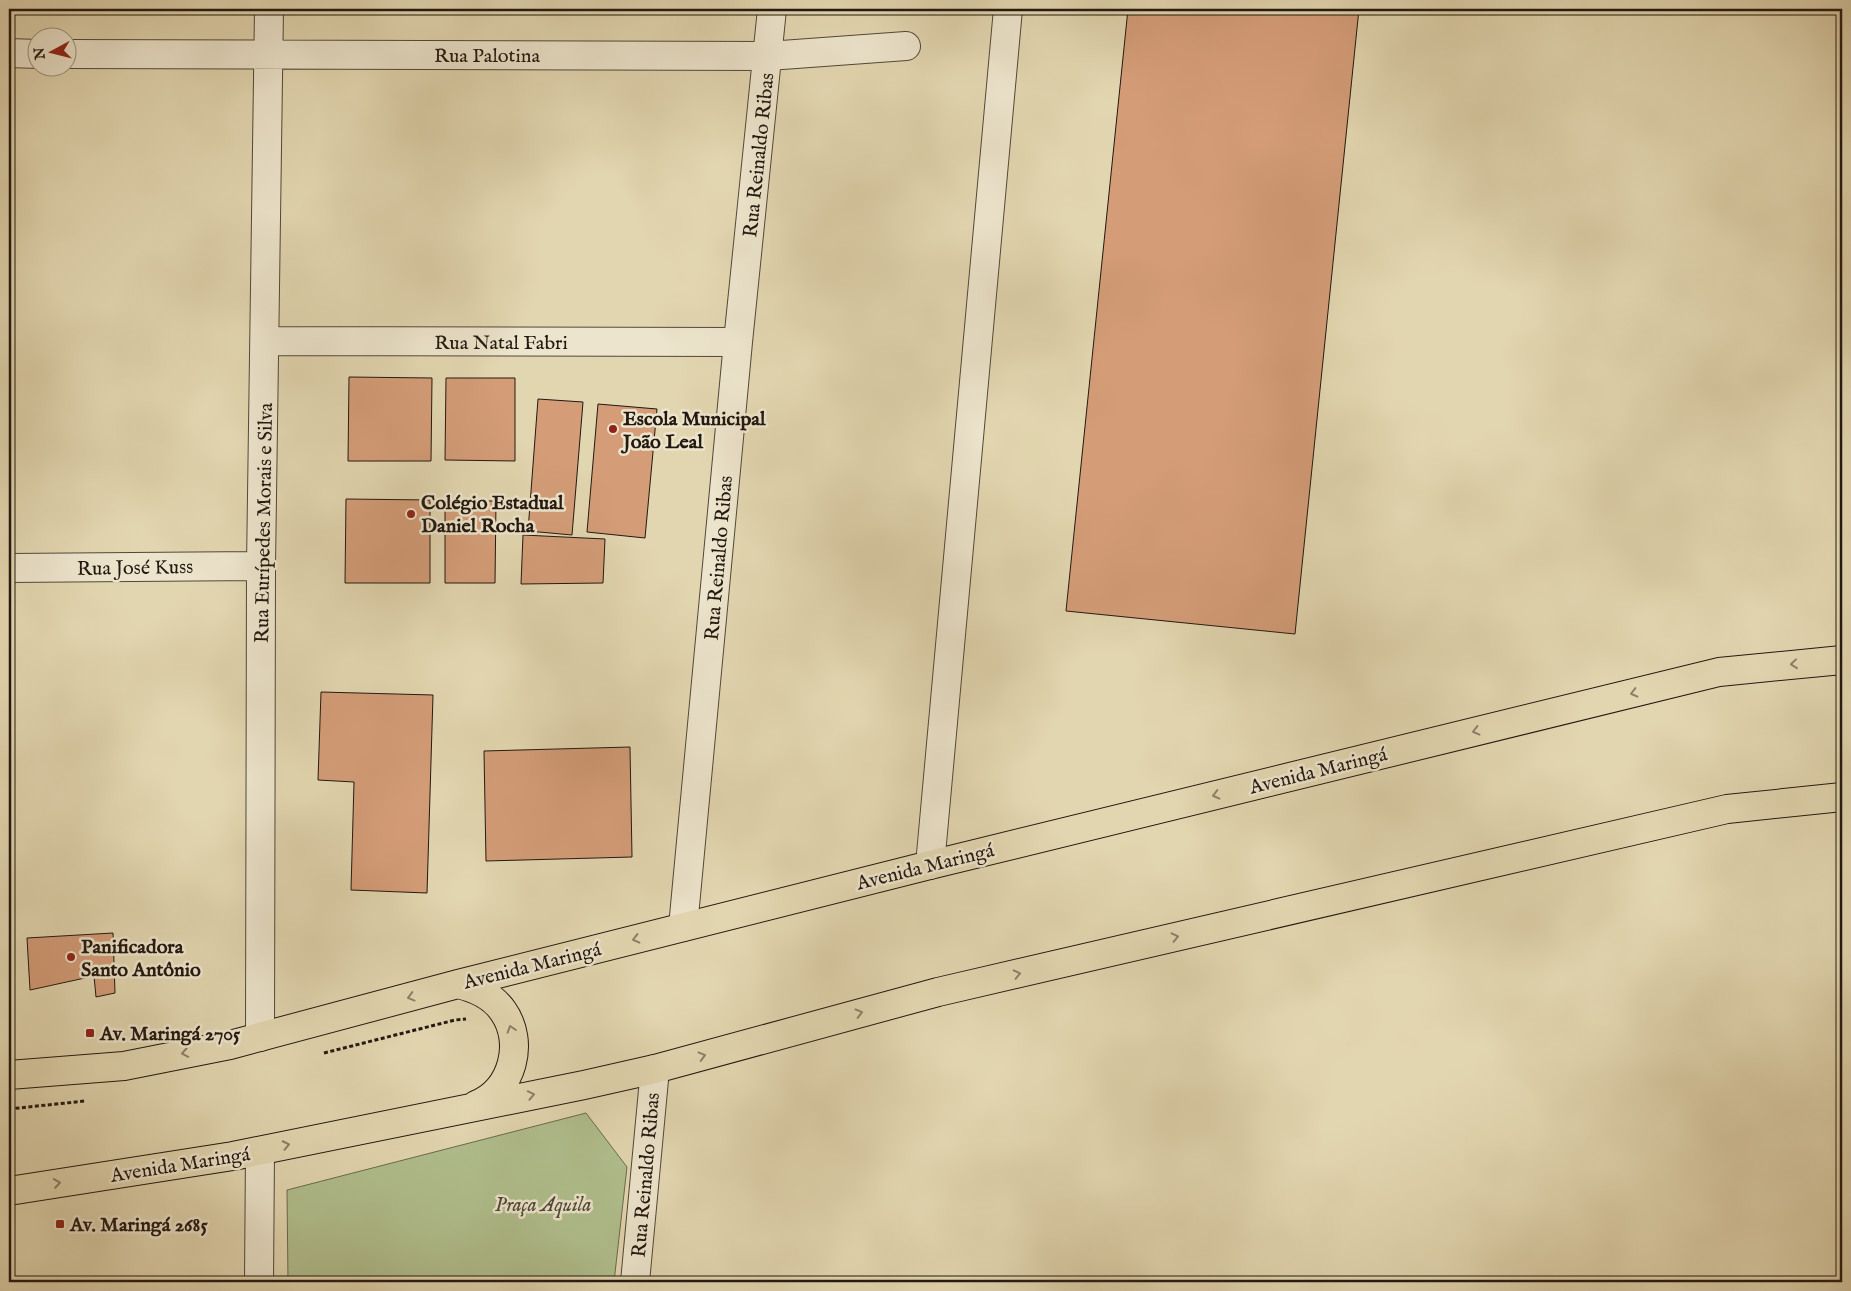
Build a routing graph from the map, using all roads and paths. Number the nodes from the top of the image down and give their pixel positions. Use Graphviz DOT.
graph roads {
  1 [pos="269,9"];
  2 [pos="772,9"];
  3 [pos="1008,9"];
  4 [pos="906,46"];
  5 [pos="9,54"];
  6 [pos="28,54"];
  7 [pos="78,54"];
  8 [pos="268,54"];
  9 [pos="768,56"];
  10 [pos="265,341"];
  11 [pos="738,342"];
  12 [pos="261,566"];
  13 [pos="9,568"];
  14 [pos="1842,660"];
  15 [pos="1842,796"];
  16 [pos="930,865"];
  17 [pos="683,927"];
  18 [pos="458,984"];
  19 [pos="260,1037"];
  20 [pos="655,1068"];
  21 [pos="9,1075"];
  22 [pos="467,1108"];
  23 [pos="260,1151"];
  24 [pos="9,1191"];
  25 [pos="259,1282"];
  26 [pos="635,1282"];
  1 -- 8 [label="street, Rua Eurípedes Morais e Silva"];
  2 -- 9 [label="street, Rua Reinaldo Ribas"];
  3 -- 16 [label="street"];
  4 -- 9 [label="street, Rua Palotina"];
  5 -- 6 [label="street"];
  7 -- 8 [label="street, Rua Palotina"];
  8 -- 9 [label="street, Rua Palotina"];
  8 -- 10 [label="street, Rua Eurípedes Morais e Silva"];
  9 -- 11 [label="street, Rua Reinaldo Ribas"];
  10 -- 11 [label="street, Rua Natal Fabri"];
  10 -- 12 [label="street, Rua Eurípedes Morais e Silva"];
  11 -- 17 [label="street, Rua Reinaldo Ribas"];
  12 -- 13 [label="street, Rua José Kuss"];
  12 -- 19 [label="street, Rua Eurípedes Morais e Silva"];
  14 -- 16 [label="main road, Avenida Maringá, one-way"];
  20 -- 15 [label="main road, Avenida Maringá, one-way"];
  16 -- 17 [label="main road, Avenida Maringá"];
  17 -- 18 [label="main road, Avenida Maringá, one-way"];
  18 -- 19 [label="main road, Avenida Maringá, one-way"];
  22 -- 18 [label="main road, one-way"];
  19 -- 21 [label="main road, Avenida Maringá, one-way"];
  22 -- 20 [label="main road, Avenida Maringá, one-way"];
  20 -- 26 [label="street, Rua Reinaldo Ribas"];
  23 -- 22 [label="main road, Avenida Maringá, one-way"];
  24 -- 23 [label="main road, Avenida Maringá, one-way"];
  23 -- 25 [label="street"];
}
